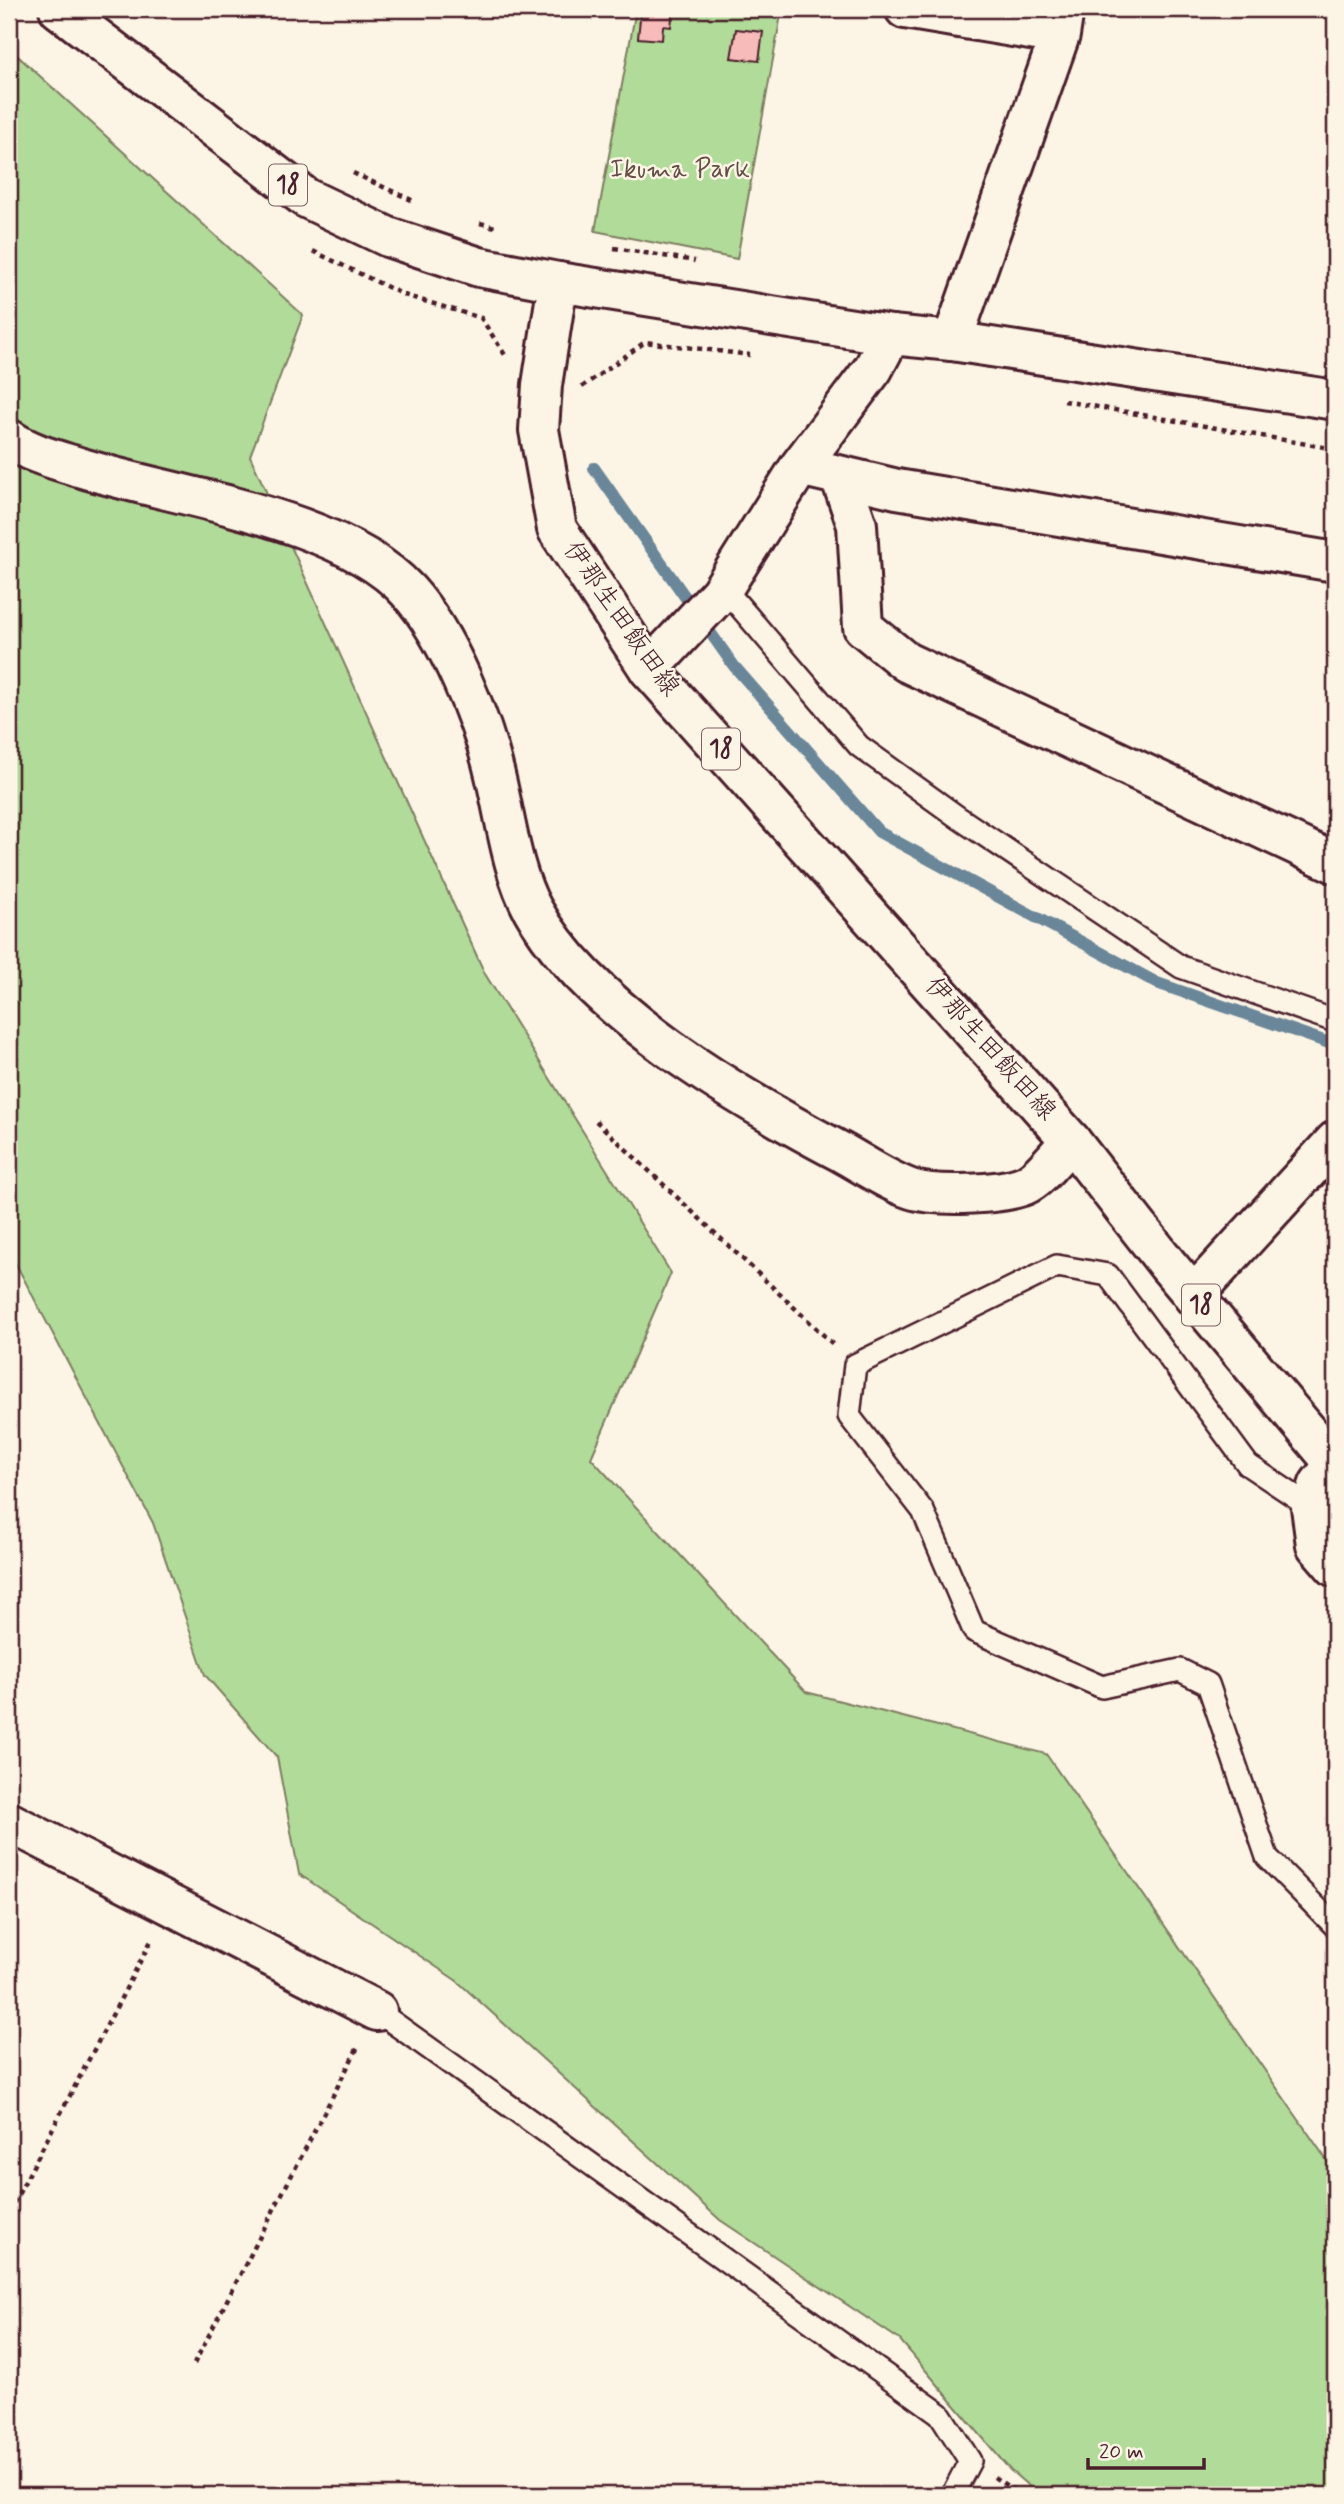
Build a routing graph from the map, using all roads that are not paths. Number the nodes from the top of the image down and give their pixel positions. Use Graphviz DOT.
graph roads {
  1 [pos="59,9"];
  2 [pos="905,9"];
  3 [pos="1062,22"];
  4 [pos="558,282"];
  5 [pos="891,335"];
  6 [pos="952,341"];
  7 [pos="1335,400"];
  8 [pos="9,439"];
  9 [pos="800,466"];
  10 [pos="840,476"];
  11 [pos="1335,562"];
  12 [pos="722,590"];
  13 [pos="649,668"];
  14 [pos="1335,863"];
  15 [pos="1335,1021"];
  16 [pos="1071,1141"];
  17 [pos="1335,1141"];
  18 [pos="1193,1296"];
  19 [pos="1335,1464"];
  20 [pos="1311,1507"];
  21 [pos="1335,1567"];
  22 [pos="9,1822"];
  23 [pos="1335,1926"];
  24 [pos="377,2011"];
  25 [pos="952,2495"];
  1 -- 4 [label="street, 18"];
  2 -- 3 [label="street"];
  3 -- 6 [label="street"];
  4 -- 5 [label="street"];
  4 -- 13 [label="street, 伊那生田飯田線 / 18"];
  5 -- 6 [label="street"];
  5 -- 9 [label="street"];
  6 -- 7 [label="street"];
  8 -- 16 [label="street"];
  9 -- 10 [label="street"];
  9 -- 12 [label="street"];
  10 -- 11 [label="street"];
  10 -- 14 [label="street"];
  12 -- 13 [label="street"];
  12 -- 15 [label="lane"];
  13 -- 16 [label="street, 伊那生田飯田線 / 18"];
  16 -- 18 [label="street, 伊那生田飯田線 / 18"];
  17 -- 18 [label="street"];
  18 -- 19 [label="street, 伊那生田飯田線 / 18"];
  19 -- 20 [label="street"];
  20 -- 21 [label="street"];
  20 -- 23 [label="lane"];
  22 -- 24 [label="street"];
  24 -- 25 [label="lane"];
}
